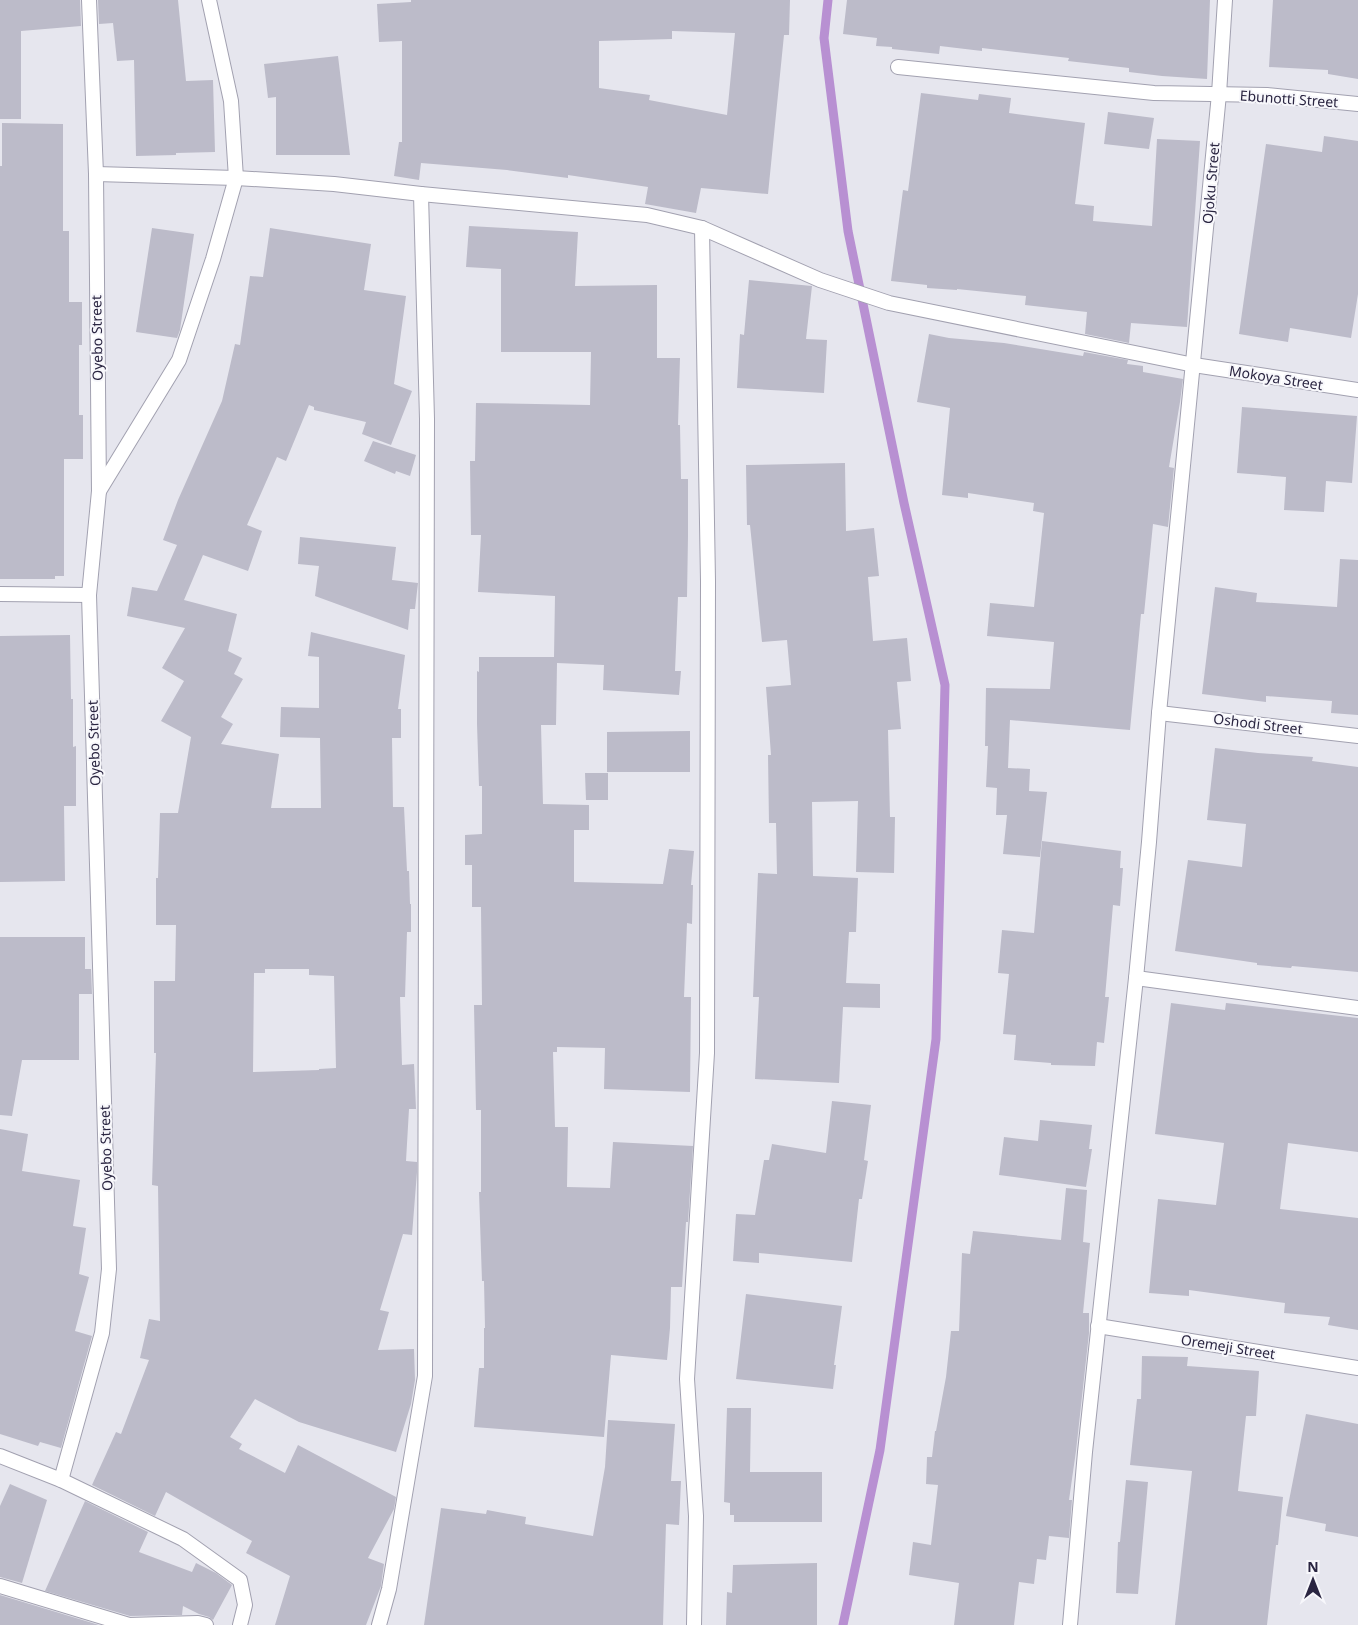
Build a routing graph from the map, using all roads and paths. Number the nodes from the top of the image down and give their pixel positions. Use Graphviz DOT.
graph roads {
  1 [pos="89,0"];
  2 [pos="210,0"];
  3 [pos="1225,0"];
  4 [pos="898,67"];
  5 [pos="1219,94"];
  6 [pos="1358,104"];
  7 [pos="96,174"];
  8 [pos="236,178"];
  9 [pos="421,194"];
  10 [pos="702,228"];
  11 [pos="1194,365"];
  12 [pos="1358,390"];
  13 [pos="99,491"];
  14 [pos="0,594"];
  15 [pos="90,595"];
  16 [pos="1159,713"];
  17 [pos="1358,736"];
  18 [pos="1136,978"];
  19 [pos="1358,1008"];
  20 [pos="1098,1326"];
  21 [pos="1358,1368"];
  22 [pos="0,1456"];
  23 [pos="61,1480"];
  24 [pos="0,1586"];
  25 [pos="206,1625"];
  26 [pos="240,1625"];
  27 [pos="379,1625"];
  28 [pos="694,1625"];
  29 [pos="1070,1625"];
  1 -- 7 [label="street, Oyebo Street"];
  2 -- 8 [label="street"];
  3 -- 5 [label="street, Ojoku Street"];
  4 -- 5 [label="street, Ebunotti Street"];
  5 -- 6 [label="street, Ebunotti Street"];
  5 -- 11 [label="street, Ojoku Street"];
  7 -- 8 [label="street, Mokoya Street"];
  7 -- 13 [label="street, Oyebo Street"];
  8 -- 9 [label="street, Mokoya Street"];
  8 -- 13 [label="street"];
  9 -- 10 [label="street, Mokoya Street"];
  9 -- 27 [label="street"];
  10 -- 11 [label="street, Mokoya Street"];
  10 -- 28 [label="street"];
  11 -- 12 [label="street, Mokoya Street"];
  11 -- 16 [label="street, Ojoku Street"];
  13 -- 15 [label="street, Oyebo Street"];
  14 -- 15 [label="street"];
  15 -- 23 [label="street, Oyebo Street"];
  16 -- 17 [label="street, Oshodi Street"];
  16 -- 18 [label="street, Ojoku Street"];
  18 -- 19 [label="street"];
  18 -- 20 [label="street, Ojoku Street"];
  20 -- 21 [label="street, Oremeji Street"];
  20 -- 29 [label="street, Ojoku Street"];
  22 -- 23 [label="street"];
  23 -- 26 [label="street"];
  24 -- 25 [label="street"];
}
